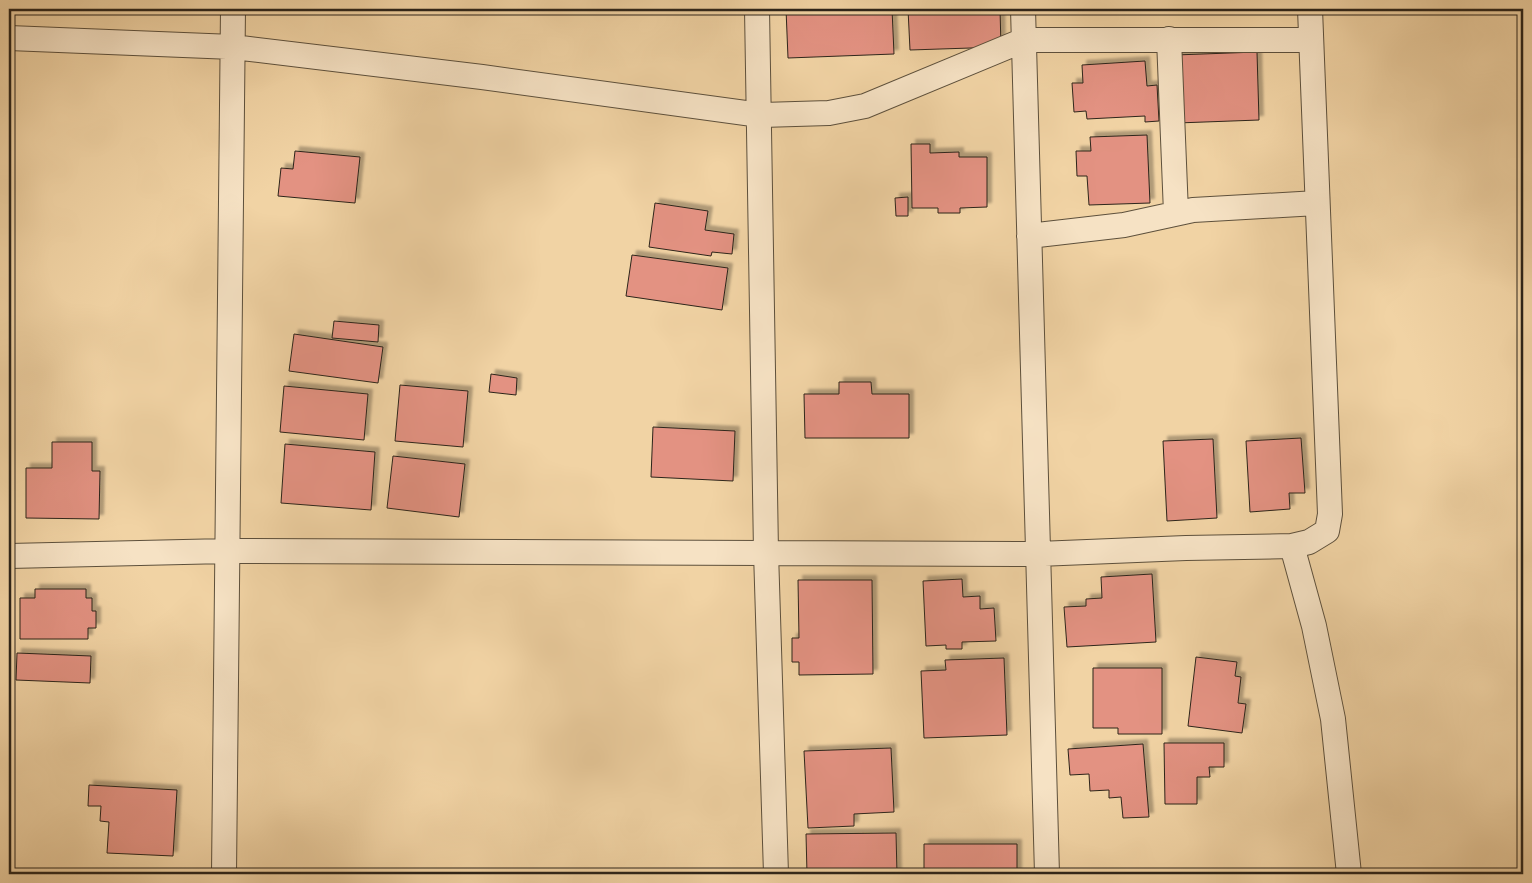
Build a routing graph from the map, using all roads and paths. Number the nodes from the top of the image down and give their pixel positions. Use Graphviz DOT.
graph roads {
  1 [pos="233,9"];
  2 [pos="757,9"];
  3 [pos="1023,9"];
  4 [pos="1310,9"];
  5 [pos="9,38"];
  6 [pos="1169,38"];
  7 [pos="1024,40"];
  8 [pos="1310,40"];
  9 [pos="233,47"];
  10 [pos="760,115"];
  11 [pos="1317,203"];
  12 [pos="1176,213"];
  13 [pos="1029,236"];
  14 [pos="1292,546"];
  15 [pos="228,551"];
  16 [pos="766,552"];
  17 [pos="1038,554"];
  18 [pos="9,556"];
  19 [pos="224,874"];
  20 [pos="776,874"];
  21 [pos="1047,874"];
  22 [pos="1349,874"];
  1 -- 9 [label="street"];
  2 -- 10 [label="street"];
  3 -- 7 [label="street"];
  4 -- 8 [label="street"];
  5 -- 9 [label="street"];
  6 -- 7 [label="street"];
  6 -- 8 [label="street"];
  6 -- 12 [label="street"];
  7 -- 10 [label="street"];
  7 -- 13 [label="street"];
  8 -- 11 [label="street"];
  9 -- 10 [label="street"];
  9 -- 15 [label="street"];
  10 -- 16 [label="street"];
  11 -- 12 [label="street"];
  11 -- 14 [label="street"];
  12 -- 13 [label="street"];
  13 -- 17 [label="street"];
  14 -- 17 [label="street"];
  14 -- 22 [label="street"];
  15 -- 16 [label="street"];
  15 -- 18 [label="street"];
  15 -- 19 [label="street"];
  16 -- 17 [label="street"];
  16 -- 20 [label="street"];
  17 -- 21 [label="street"];
}
